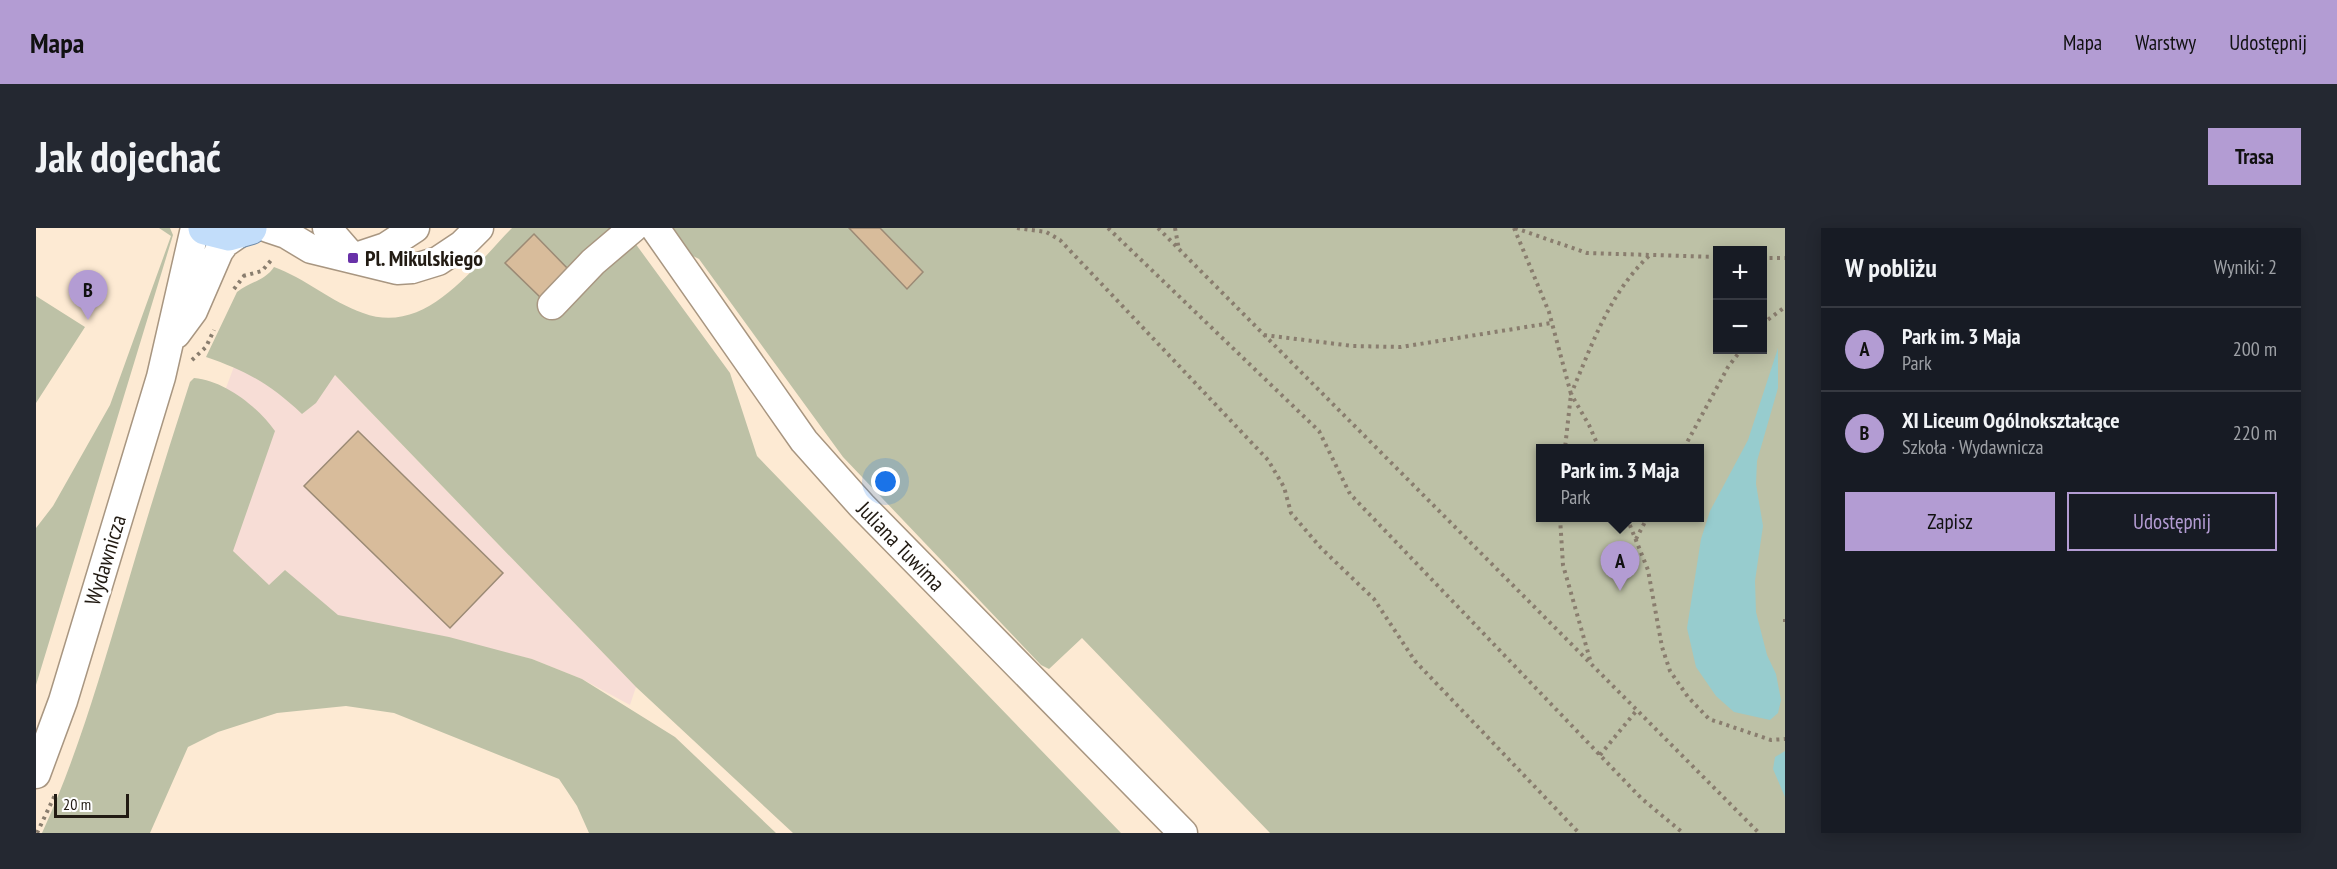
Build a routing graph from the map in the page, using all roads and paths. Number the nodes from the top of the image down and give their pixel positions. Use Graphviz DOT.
graph roads {
  1 [pos="195,228"];
  2 [pos="205,228"];
  3 [pos="327,228"];
  4 [pos="415,228"];
  5 [pos="479,228"];
  6 [pos="633,228"];
  7 [pos="655,228"];
  8 [pos="1017,228"];
  9 [pos="1108,228"];
  10 [pos="1158,228"];
  11 [pos="1175,228"];
  12 [pos="1514,228"];
  13 [pos="258,236"];
  14 [pos="1179,250"];
  15 [pos="1650,255"];
  16 [pos="1713,257"];
  17 [pos="353,258"];
  18 [pos="1767,258"];
  19 [pos="1785,258"];
  20 [pos="244,276"];
  21 [pos="552,304"];
  22 [pos="1785,308"];
  23 [pos="1767,321"];
  24 [pos="1551,323"];
  25 [pos="1263,335"];
  26 [pos="170,343"];
  27 [pos="1738,354"];
  28 [pos="1571,394"];
  29 [pos="1565,444"];
  30 [pos="1597,444"];
  31 [pos="1686,444"];
  32 [pos="1560,522"];
  33 [pos="1629,522"];
  34 [pos="1645,522"];
  35 [pos="1635,539"];
  36 [pos="1591,664"];
  37 [pos="1637,710"];
  38 [pos="1785,739"];
  39 [pos="1600,755"];
  40 [pos="36,774"];
  41 [pos="1183,833"];
  42 [pos="1579,833"];
  43 [pos="1683,833"];
  44 [pos="1759,833"];
  1 -- 26 [label="street, Wydawnicza"];
  2 -- 13 [label="main road"];
  3 -- 17 [label="street"];
  4 -- 17 [label="street"];
  5 -- 17 [label="street"];
  6 -- 21 [label="street"];
  7 -- 41 [label="street, Juliana Tuwima"];
  8 -- 42 [label="path"];
  9 -- 39 [label="path"];
  10 -- 14 [label="path"];
  11 -- 14 [label="path"];
  12 -- 15 [label="path"];
  12 -- 24 [label="path"];
  13 -- 17 [label="street"];
  13 -- 20 [label="path"];
  13 -- 26 [label="street, Wydawnicza"];
  14 -- 25 [label="path"];
  15 -- 16 [label="path"];
  15 -- 28 [label="path"];
  18 -- 19 [label="path"];
  22 -- 23 [label="path"];
  24 -- 25 [label="path"];
  24 -- 28 [label="path"];
  25 -- 36 [label="path"];
  26 -- 40 [label="street, Wydawnicza"];
  27 -- 31 [label="path"];
  28 -- 29 [label="path"];
  28 -- 30 [label="path"];
  32 -- 36 [label="path"];
  33 -- 35 [label="path"];
  34 -- 35 [label="path"];
  35 -- 38 [label="path"];
  36 -- 37 [label="path"];
  37 -- 39 [label="path"];
  37 -- 44 [label="path"];
  39 -- 43 [label="path"];
}
